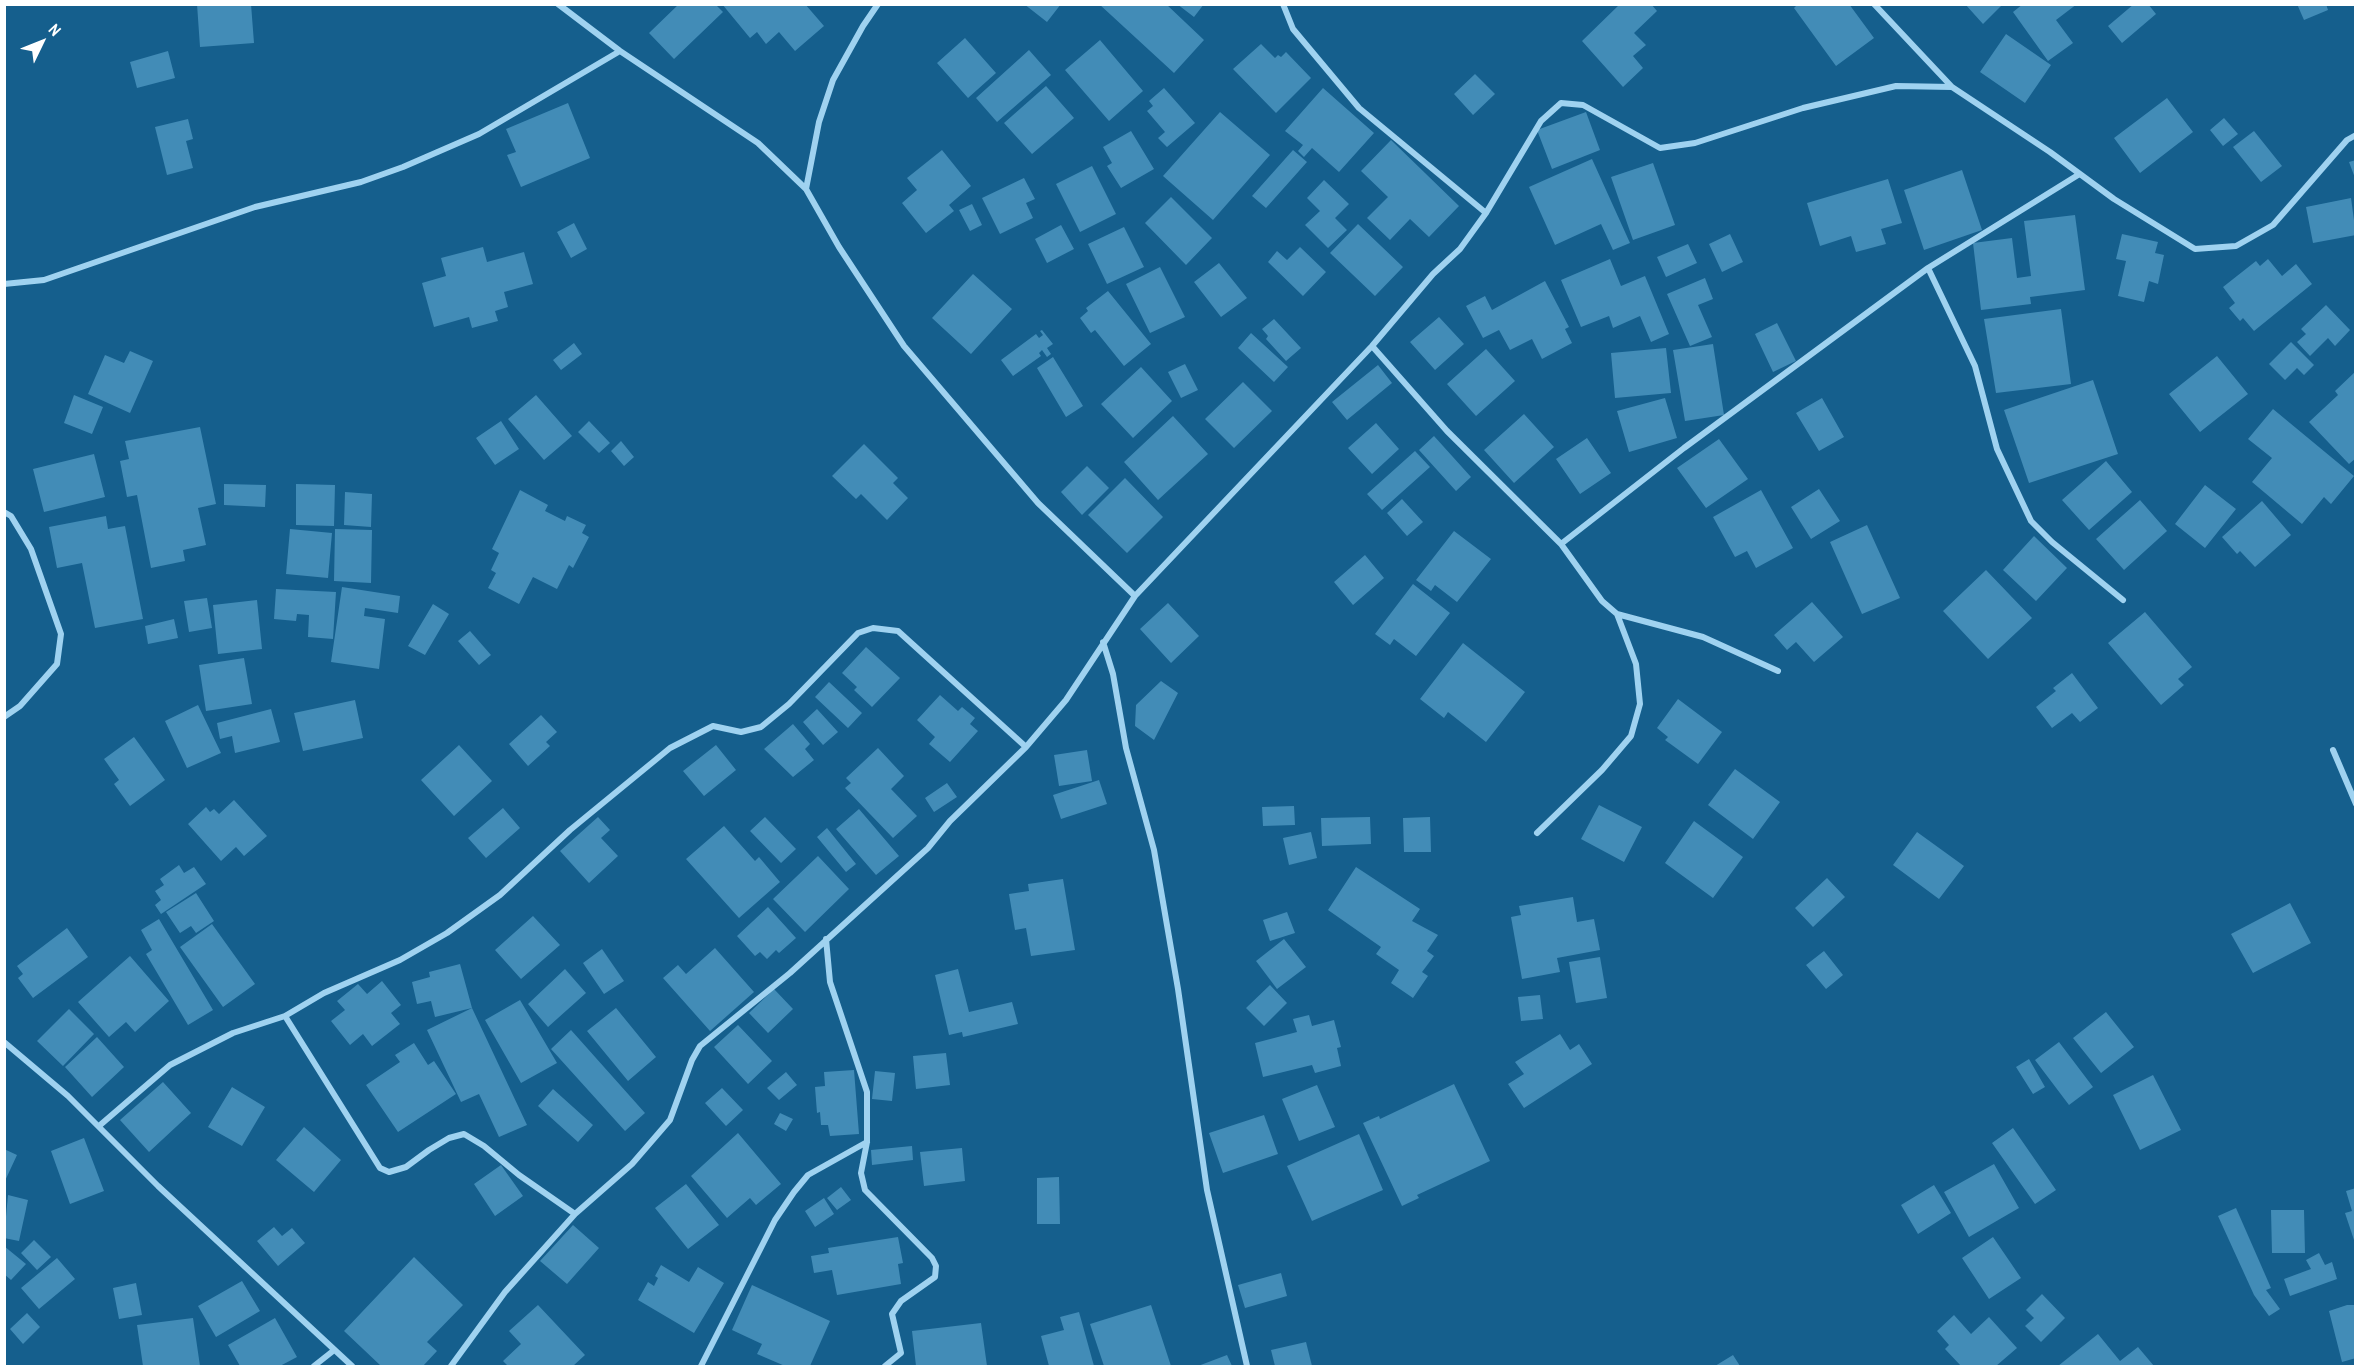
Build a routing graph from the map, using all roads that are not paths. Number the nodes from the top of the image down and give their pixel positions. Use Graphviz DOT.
graph roads {
  1 [pos="558,4"];
  2 [pos="878,4"];
  3 [pos="1283,4"];
  4 [pos="1874,4"];
  5 [pos="620,51"];
  6 [pos="1952,87"];
  7 [pos="2355,135"];
  8 [pos="2078,175"];
  9 [pos="806,189"];
  10 [pos="1486,213"];
  11 [pos="1928,268"];
  12 [pos="4,284"];
  13 [pos="1372,346"];
  14 [pos="4,512"];
  15 [pos="1561,544"];
  16 [pos="1136,596"];
  17 [pos="2123,600"];
  18 [pos="1617,614"];
  19 [pos="1103,642"];
  20 [pos="1778,671"];
  21 [pos="4,717"];
  22 [pos="1026,747"];
  23 [pos="2333,750"];
  24 [pos="2355,804"];
  25 [pos="1537,833"];
  26 [pos="826,939"];
  27 [pos="285,1016"];
  28 [pos="4,1042"];
  29 [pos="99,1126"];
  30 [pos="867,1142"];
  31 [pos="575,1214"];
  32 [pos="333,1351"];
  33 [pos="314,1366"];
  34 [pos="352,1366"];
  35 [pos="451,1366"];
  36 [pos="701,1366"];
  37 [pos="885,1366"];
  38 [pos="1247,1366"];
  1 -- 5 [label="street"];
  2 -- 9 [label="street"];
  3 -- 10 [label="street"];
  4 -- 6 [label="street"];
  5 -- 9 [label="street"];
  5 -- 12 [label="street"];
  6 -- 8 [label="street"];
  6 -- 10 [label="street"];
  7 -- 8 [label="street"];
  8 -- 11 [label="street"];
  9 -- 16 [label="street"];
  10 -- 13 [label="street"];
  11 -- 15 [label="street"];
  11 -- 17 [label="street"];
  13 -- 15 [label="street"];
  13 -- 16 [label="street"];
  14 -- 21 [label="street"];
  15 -- 18 [label="street"];
  16 -- 19 [label="street"];
  18 -- 20 [label="street"];
  18 -- 25 [label="street"];
  19 -- 22 [label="street"];
  19 -- 38 [label="street"];
  22 -- 26 [label="street"];
  22 -- 27 [label="street"];
  23 -- 24 [label="street"];
  26 -- 30 [label="street"];
  26 -- 31 [label="street"];
  27 -- 29 [label="street"];
  27 -- 31 [label="street"];
  28 -- 29 [label="street"];
  29 -- 32 [label="street"];
  30 -- 36 [label="street"];
  30 -- 37 [label="street"];
  31 -- 35 [label="street"];
  32 -- 33 [label="street"];
  32 -- 34 [label="street"];
}
